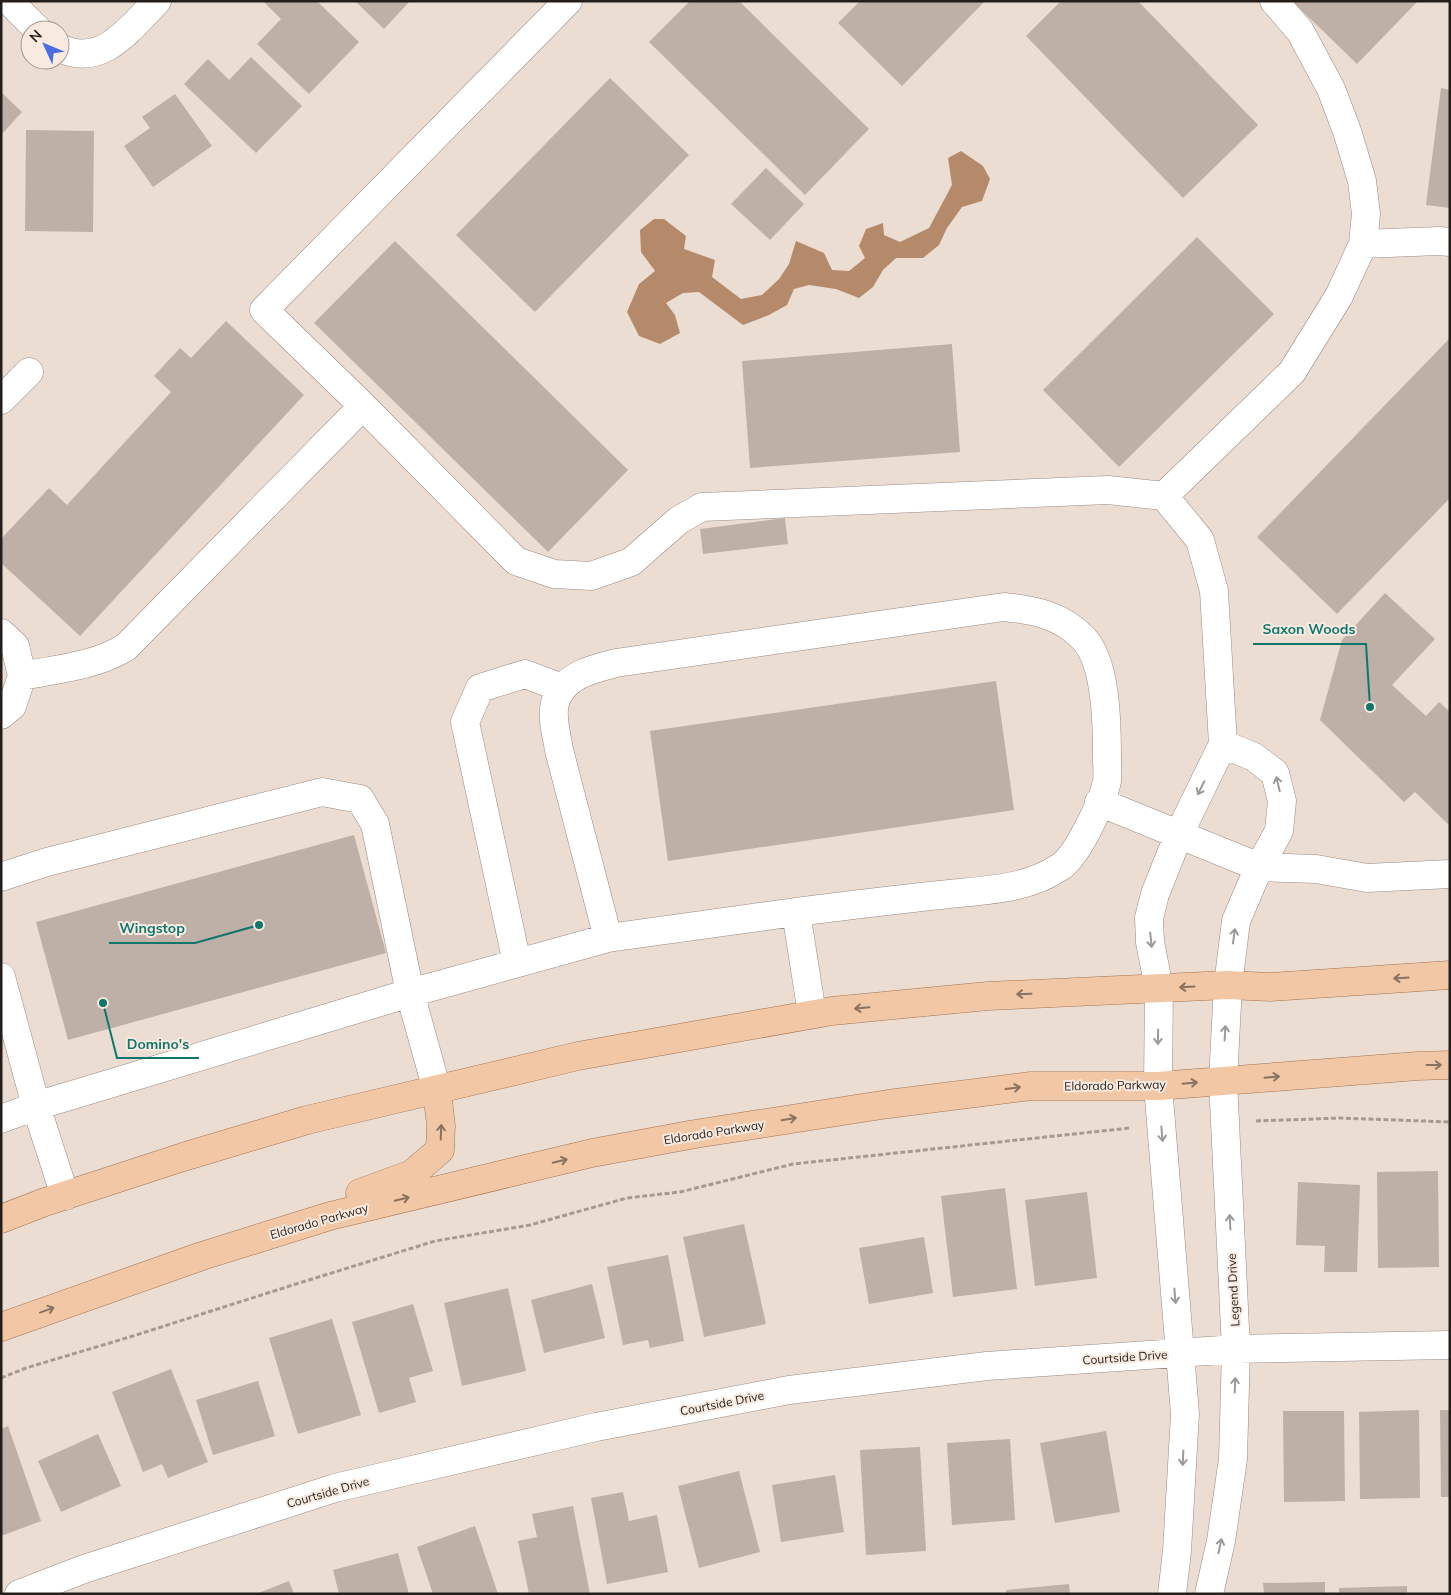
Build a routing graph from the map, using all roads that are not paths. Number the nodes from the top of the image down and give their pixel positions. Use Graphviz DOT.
graph roads {
  1 [pos="9,1"];
  2 [pos="157,1"];
  3 [pos="568,1"];
  4 [pos="1274,1"];
  5 [pos="28,20"];
  6 [pos="71,51"];
  7 [pos="1450,242"];
  8 [pos="1363,244"];
  9 [pos="29,372"];
  10 [pos="1,400"];
  11 [pos="364,406"];
  12 [pos="1164,496"];
  13 [pos="1,633"];
  14 [pos="22,676"];
  15 [pos="562,688"];
  16 [pos="1,715"];
  17 [pos="1222,744"];
  18 [pos="1100,802"];
  19 [pos="1179,834"];
  20 [pos="1259,867"];
  21 [pos="1450,874"];
  22 [pos="1,877"];
  23 [pos="796,912"];
  24 [pos="608,938"];
  25 [pos="517,963"];
  26 [pos="1450,975"];
  27 [pos="1,977"];
  28 [pos="1228,985"];
  29 [pos="1159,988"];
  30 [pos="410,993"];
  31 [pos="812,1014"];
  32 [pos="1450,1066"];
  33 [pos="1223,1081"];
  34 [pos="1158,1086"];
  35 [pos="437,1090"];
  36 [pos="36,1106"];
  37 [pos="1,1119"];
  38 [pos="65,1196"];
  39 [pos="1,1219"];
  40 [pos="225,1250"];
  41 [pos="1,1327"];
  42 [pos="1450,1345"];
  43 [pos="1236,1349"];
  44 [pos="1179,1353"];
  45 [pos="18,1594"];
  46 [pos="1172,1594"];
  47 [pos="1209,1594"];
  1 -- 5 [label="street"];
  2 -- 6 [label="street"];
  3 -- 11 [label="street"];
  4 -- 8 [label="street"];
  7 -- 8 [label="street"];
  8 -- 12 [label="street"];
  9 -- 10 [label="street"];
  11 -- 12 [label="street"];
  11 -- 14 [label="street"];
  12 -- 17 [label="street"];
  13 -- 14 [label="street"];
  14 -- 16 [label="street"];
  15 -- 18 [label="street"];
  15 -- 24 [label="street"];
  15 -- 25 [label="street"];
  17 -- 19 [label="street, one-way"];
  20 -- 17 [label="street, Legend Drive, one-way"];
  18 -- 19 [label="street"];
  18 -- 23 [label="street"];
  19 -- 20 [label="street"];
  19 -- 29 [label="street, one-way"];
  20 -- 21 [label="street"];
  28 -- 20 [label="street, Legend Drive, one-way"];
  22 -- 30 [label="street"];
  23 -- 24 [label="street"];
  23 -- 31 [label="street"];
  24 -- 25 [label="street"];
  25 -- 30 [label="street"];
  26 -- 28 [label="main road, one-way"];
  27 -- 36 [label="street"];
  28 -- 29 [label="main road, one-way"];
  33 -- 28 [label="street, Legend Drive, one-way"];
  29 -- 31 [label="main road, one-way"];
  29 -- 34 [label="street, one-way"];
  30 -- 35 [label="street"];
  30 -- 36 [label="street"];
  31 -- 35 [label="main road"];
  33 -- 32 [label="main road, Eldorado Parkway, one-way"];
  34 -- 33 [label="main road, Eldorado Parkway, one-way"];
  43 -- 33 [label="street, Legend Drive, one-way"];
  40 -- 34 [label="main road, Eldorado Parkway, one-way"];
  34 -- 44 [label="street, one-way"];
  35 -- 38 [label="main road"];
  40 -- 35 [label="main road, one-way"];
  36 -- 37 [label="street"];
  36 -- 38 [label="street"];
  38 -- 39 [label="main road"];
  41 -- 40 [label="main road, Eldorado Parkway, one-way"];
  42 -- 43 [label="street, Courtside Drive"];
  43 -- 44 [label="street, Courtside Drive"];
  47 -- 43 [label="street, Legend Drive, one-way"];
  44 -- 45 [label="street, Courtside Drive"];
  44 -- 46 [label="street, one-way"];
}
